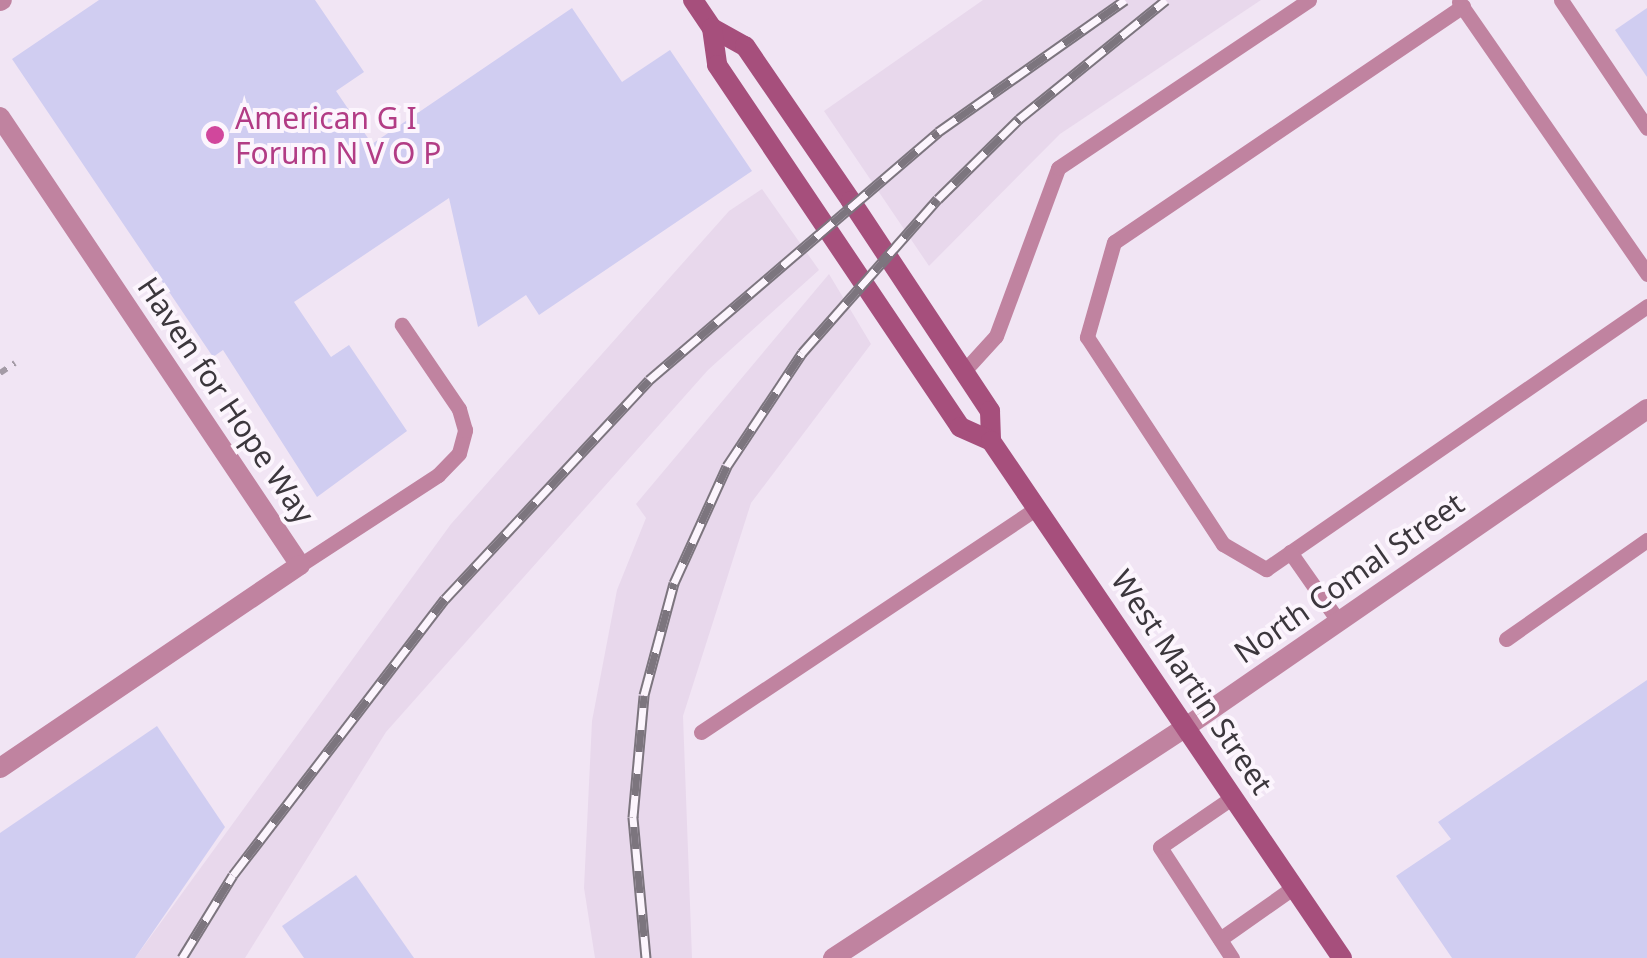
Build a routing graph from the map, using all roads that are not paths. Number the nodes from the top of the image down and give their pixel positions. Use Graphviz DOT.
graph roads {
  1 [pos="693,0"];
  2 [pos="1308,0"];
  3 [pos="1561,0"];
  4 [pos="1460,3"];
  5 [pos="712,28"];
  6 [pos="0,117"];
  7 [pos="1647,128"];
  8 [pos="1647,274"];
  9 [pos="1647,306"];
  10 [pos="402,325"];
  11 [pos="964,371"];
  12 [pos="1647,410"];
  13 [pos="991,441"];
  14 [pos="1037,508"];
  15 [pos="1647,540"];
  16 [pos="1290,552"];
  17 [pos="300,565"];
  18 [pos="1339,622"];
  19 [pos="1506,640"];
  20 [pos="1186,727"];
  21 [pos="702,732"];
  22 [pos="0,768"];
  23 [pos="1233,797"];
  24 [pos="1294,888"];
  25 [pos="1220,939"];
  26 [pos="833,958"];
  27 [pos="1232,958"];
  28 [pos="1342,958"];
  1 -- 5 [label="main road, West Martin Street"];
  2 -- 11 [label="lane"];
  3 -- 7 [label="lane"];
  4 -- 8 [label="lane"];
  4 -- 16 [label="lane"];
  5 -- 11 [label="main road, West Martin Street"];
  5 -- 13 [label="main road, West Martin Street"];
  6 -- 17 [label="street, Haven for Hope Way"];
  9 -- 16 [label="lane"];
  10 -- 17 [label="lane"];
  11 -- 13 [label="main road, West Martin Street"];
  12 -- 18 [label="street, North Comal Street"];
  13 -- 14 [label="main road, West Martin Street"];
  14 -- 20 [label="main road, West Martin Street"];
  14 -- 21 [label="lane"];
  15 -- 19 [label="lane"];
  16 -- 18 [label="lane"];
  17 -- 22 [label="street, Haven for Hope Way"];
  18 -- 20 [label="street, North Comal Street"];
  20 -- 23 [label="main road, West Martin Street"];
  20 -- 26 [label="street, North Comal Street"];
  23 -- 24 [label="main road, West Martin Street"];
  23 -- 25 [label="lane"];
  24 -- 25 [label="lane"];
  24 -- 28 [label="main road, West Martin Street"];
  25 -- 27 [label="lane"];
}
